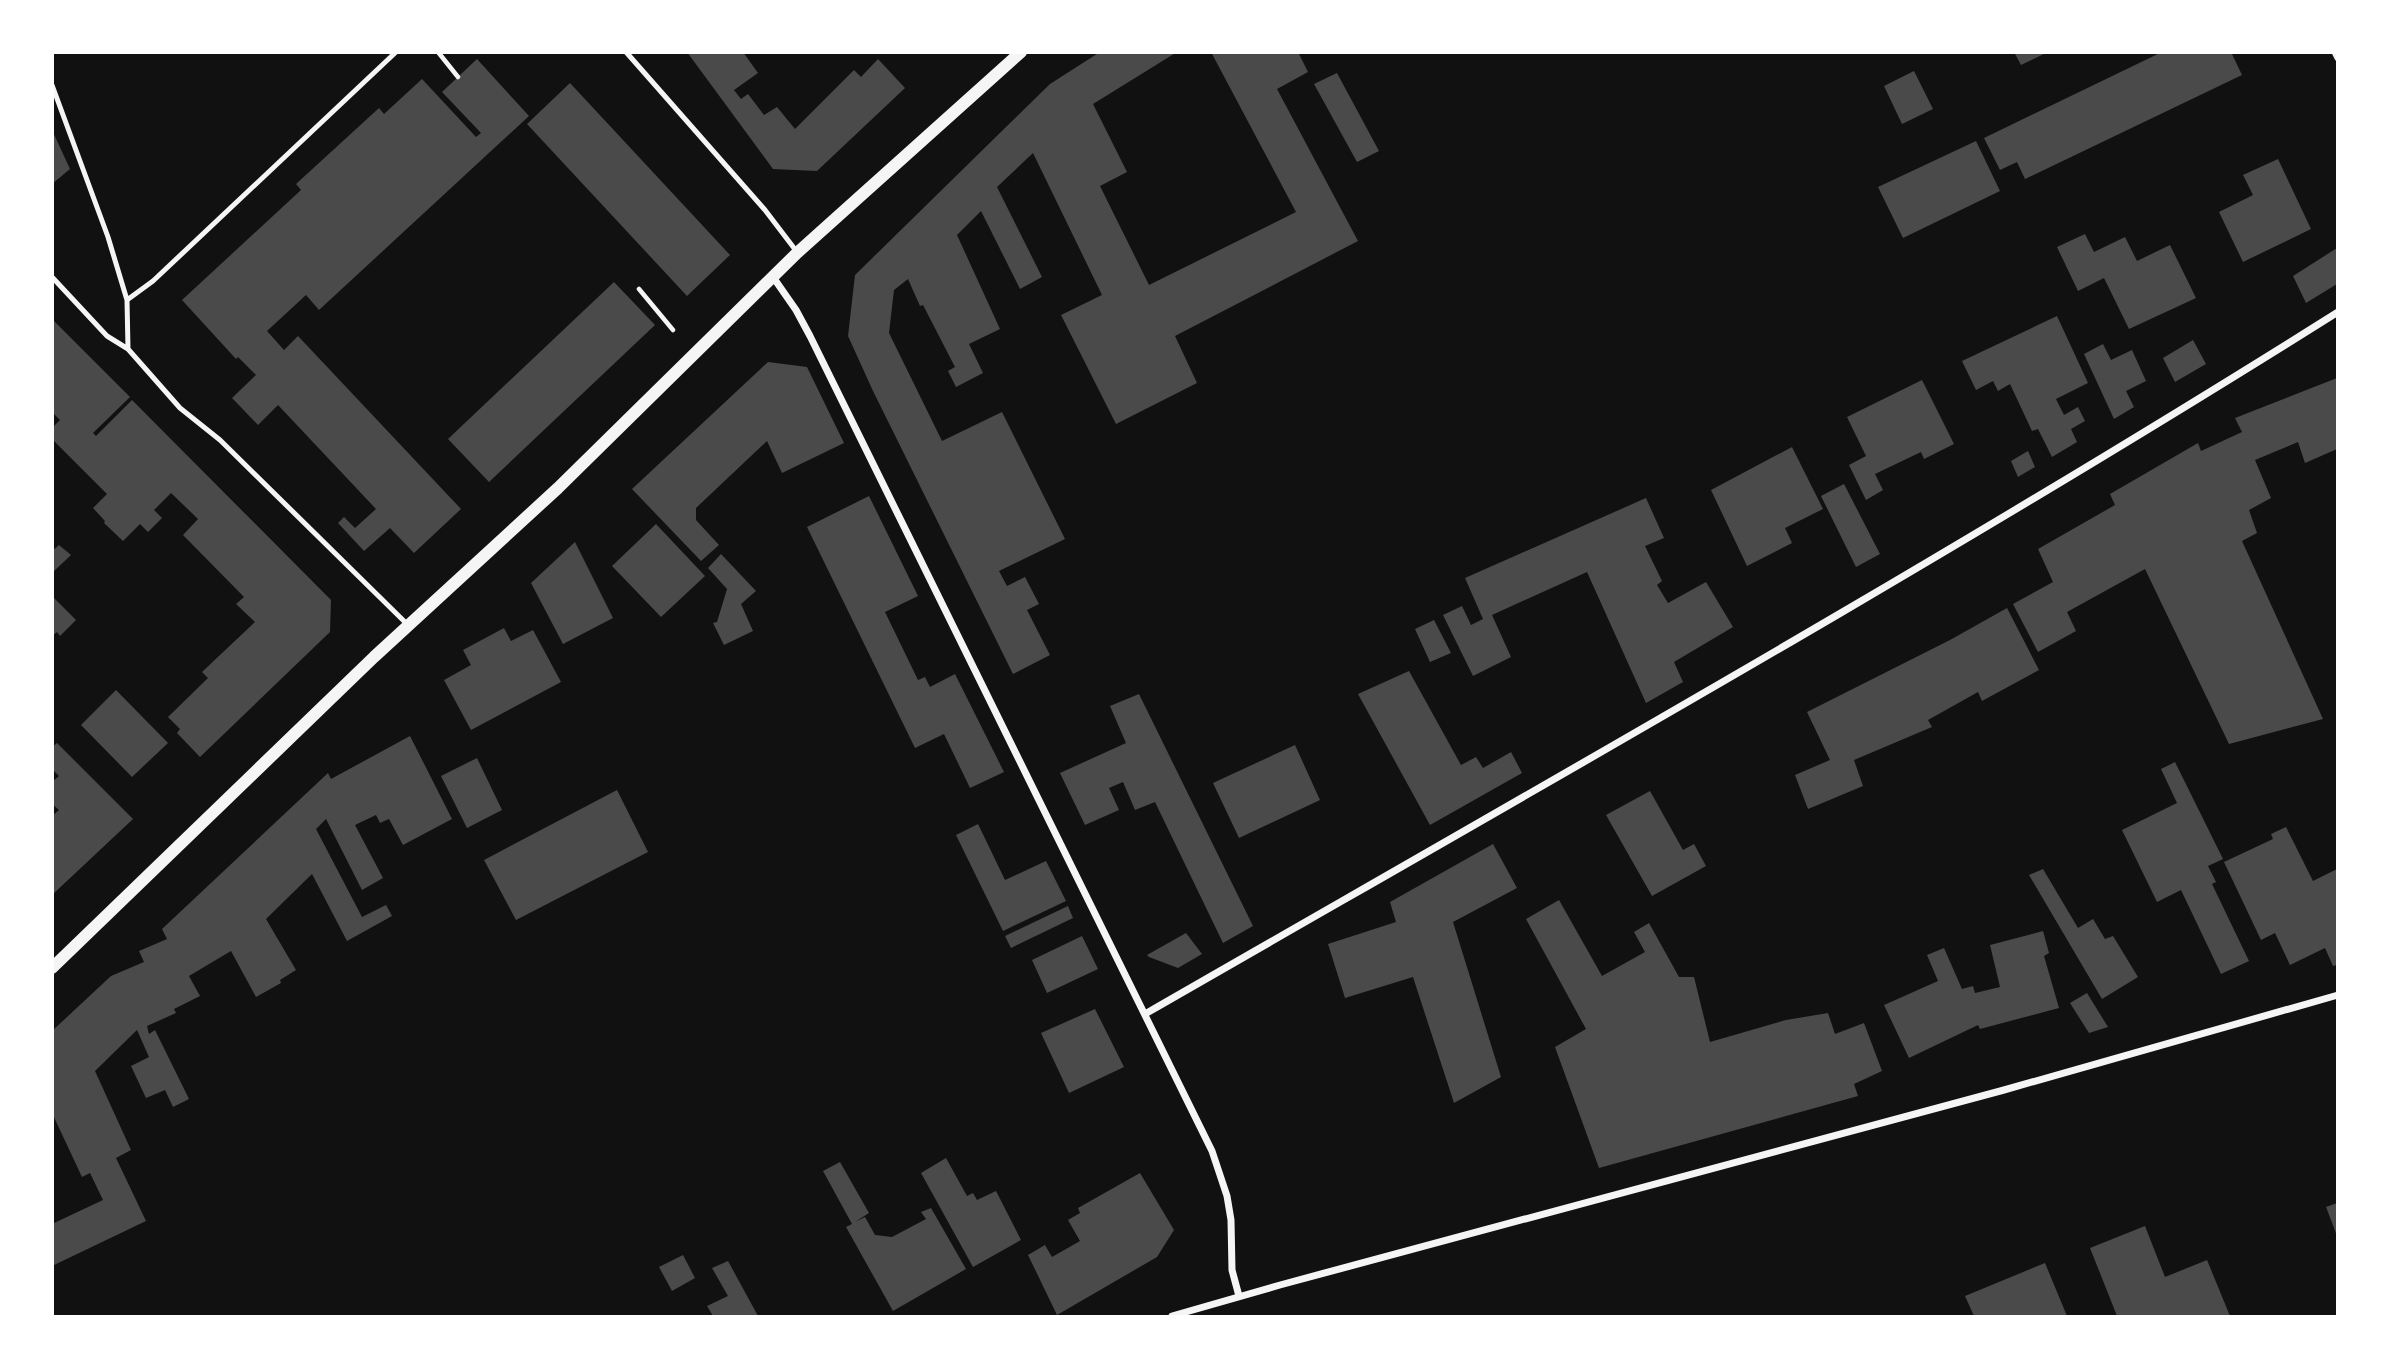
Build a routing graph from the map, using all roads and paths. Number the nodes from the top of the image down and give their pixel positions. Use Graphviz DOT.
graph roads {
  1 [pos="396,52"];
  2 [pos="438,52"];
  3 [pos="626,52"];
  4 [pos="1021,52"];
  5 [pos="2335,52"];
  6 [pos="2337,58"];
  7 [pos="458,77"];
  8 [pos="52,85"];
  9 [pos="797,253"];
  10 [pos="52,277"];
  11 [pos="773,277"];
  12 [pos="639,289"];
  13 [pos="127,300"];
  14 [pos="2337,312"];
  15 [pos="128,349"];
  16 [pos="690,358"];
  17 [pos="409,626"];
  18 [pos="52,968"];
  19 [pos="2337,995"];
  20 [pos="1145,1014"];
  21 [pos="1239,1296"];
  22 [pos="1172,1317"];
  1 -- 13 [label="lane"];
  2 -- 7 [label="path"];
  3 -- 9 [label="lane"];
  4 -- 9 [label="street"];
  5 -- 6 [label="street"];
  8 -- 13 [label="lane"];
  9 -- 11 [label="street"];
  10 -- 15 [label="lane"];
  11 -- 16 [label="street"];
  11 -- 20 [label="street"];
  12 -- 16 [label="path"];
  13 -- 15 [label="lane"];
  14 -- 20 [label="street"];
  15 -- 17 [label="lane"];
  16 -- 17 [label="street"];
  17 -- 18 [label="street"];
  19 -- 21 [label="street"];
  20 -- 21 [label="street"];
  21 -- 22 [label="street"];
}
